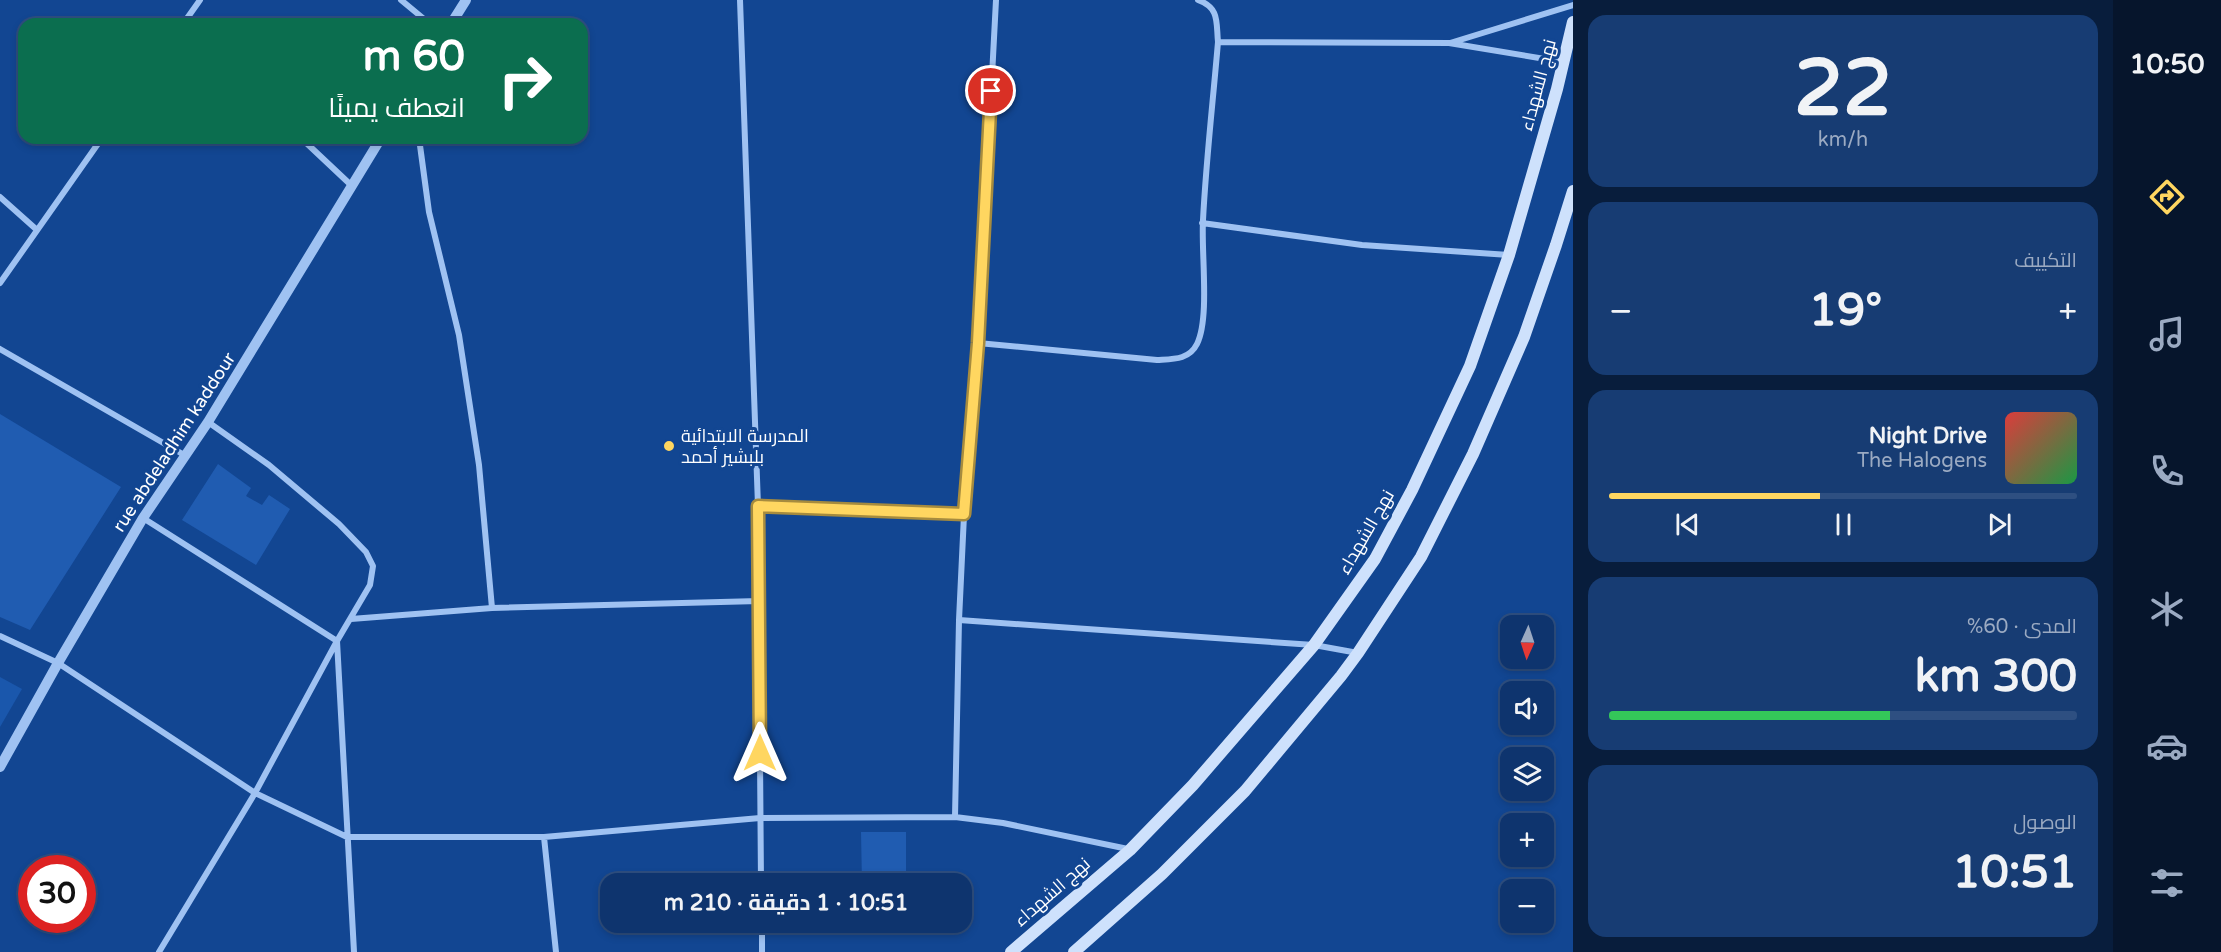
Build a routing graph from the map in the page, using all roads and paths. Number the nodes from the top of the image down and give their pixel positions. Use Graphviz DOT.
graph roads {
  1 [pos="200,0"];
  2 [pos="401,0"];
  3 [pos="466,0"];
  4 [pos="740,0"];
  5 [pos="996,0"];
  6 [pos="1198,0"];
  7 [pos="1573,4"];
  8 [pos="187,18"];
  9 [pos="423,18"];
  10 [pos="455,18"];
  11 [pos="1573,22"];
  12 [pos="1218,42"];
  13 [pos="1449,43"];
  14 [pos="1564,63"];
  15 [pos="98,144"];
  16 [pos="307,144"];
  17 [pos="377,144"];
  18 [pos="420,144"];
  19 [pos="352,186"];
  20 [pos="1573,191"];
  21 [pos="0,197"];
  22 [pos="1202,223"];
  23 [pos="37,230"];
  24 [pos="1509,255"];
  25 [pos="0,283"];
  26 [pos="978,343"];
  27 [pos="0,350"];
  28 [pos="208,422"];
  29 [pos="186,456"];
  30 [pos="758,506"];
  31 [pos="964,514"];
  32 [pos="143,518"];
  33 [pos="759,601"];
  34 [pos="492,608"];
  35 [pos="351,619"];
  36 [pos="959,620"];
  37 [pos="0,636"];
  38 [pos="337,641"];
  39 [pos="1314,645"];
  40 [pos="1358,653"];
  41 [pos="58,663"];
  42 [pos="0,767"];
  43 [pos="255,793"];
  44 [pos="955,817"];
  45 [pos="760,818"];
  46 [pos="347,837"];
  47 [pos="544,837"];
  48 [pos="1130,850"];
  49 [pos="761,873"];
  50 [pos="762,933"];
  51 [pos="159,952"];
  52 [pos="354,952"];
  53 [pos="556,952"];
  54 [pos="762,952"];
  55 [pos="1011,952"];
  56 [pos="1074,952"];
  1 -- 8 [label="street"];
  2 -- 9 [label="street"];
  3 -- 10 [label="street"];
  4 -- 30 [label="street"];
  5 -- 26 [label="street"];
  6 -- 12 [label="street"];
  7 -- 13 [label="street"];
  11 -- 14 [label="main road, نهج الشهداء"];
  12 -- 13 [label="street"];
  12 -- 22 [label="street"];
  13 -- 14 [label="street"];
  14 -- 24 [label="main road, نهج الشهداء"];
  15 -- 23 [label="street"];
  16 -- 19 [label="street"];
  17 -- 19 [label="street, rue abdeladhim kaddour"];
  18 -- 34 [label="street"];
  19 -- 28 [label="street, rue abdeladhim kaddour"];
  20 -- 40 [label="main road"];
  21 -- 23 [label="street"];
  22 -- 24 [label="street"];
  22 -- 26 [label="street"];
  23 -- 25 [label="street"];
  24 -- 39 [label="main road, نهج الشهداء"];
  26 -- 31 [label="street"];
  27 -- 29 [label="street"];
  28 -- 29 [label="street, rue abdeladhim kaddour"];
  28 -- 35 [label="street"];
  29 -- 32 [label="street, rue abdeladhim kaddour"];
  30 -- 31 [label="street"];
  30 -- 33 [label="street"];
  31 -- 36 [label="street"];
  32 -- 38 [label="street"];
  32 -- 41 [label="street, rue abdeladhim kaddour"];
  33 -- 34 [label="street"];
  33 -- 45 [label="street"];
  34 -- 35 [label="street"];
  35 -- 38 [label="street"];
  36 -- 39 [label="street"];
  36 -- 44 [label="street"];
  37 -- 41 [label="street"];
  38 -- 43 [label="street"];
  38 -- 46 [label="street"];
  39 -- 40 [label="street"];
  39 -- 48 [label="main road, نهج الشهداء"];
  40 -- 56 [label="main road"];
  41 -- 42 [label="street, rue abdeladhim kaddour"];
  41 -- 43 [label="street"];
  43 -- 46 [label="street"];
  43 -- 51 [label="street"];
  44 -- 45 [label="street"];
  44 -- 48 [label="street"];
  45 -- 47 [label="street"];
  45 -- 49 [label="street"];
  46 -- 47 [label="street"];
  46 -- 52 [label="street"];
  47 -- 53 [label="street"];
  48 -- 55 [label="main road, نهج الشهداء"];
  50 -- 54 [label="street"];
}
